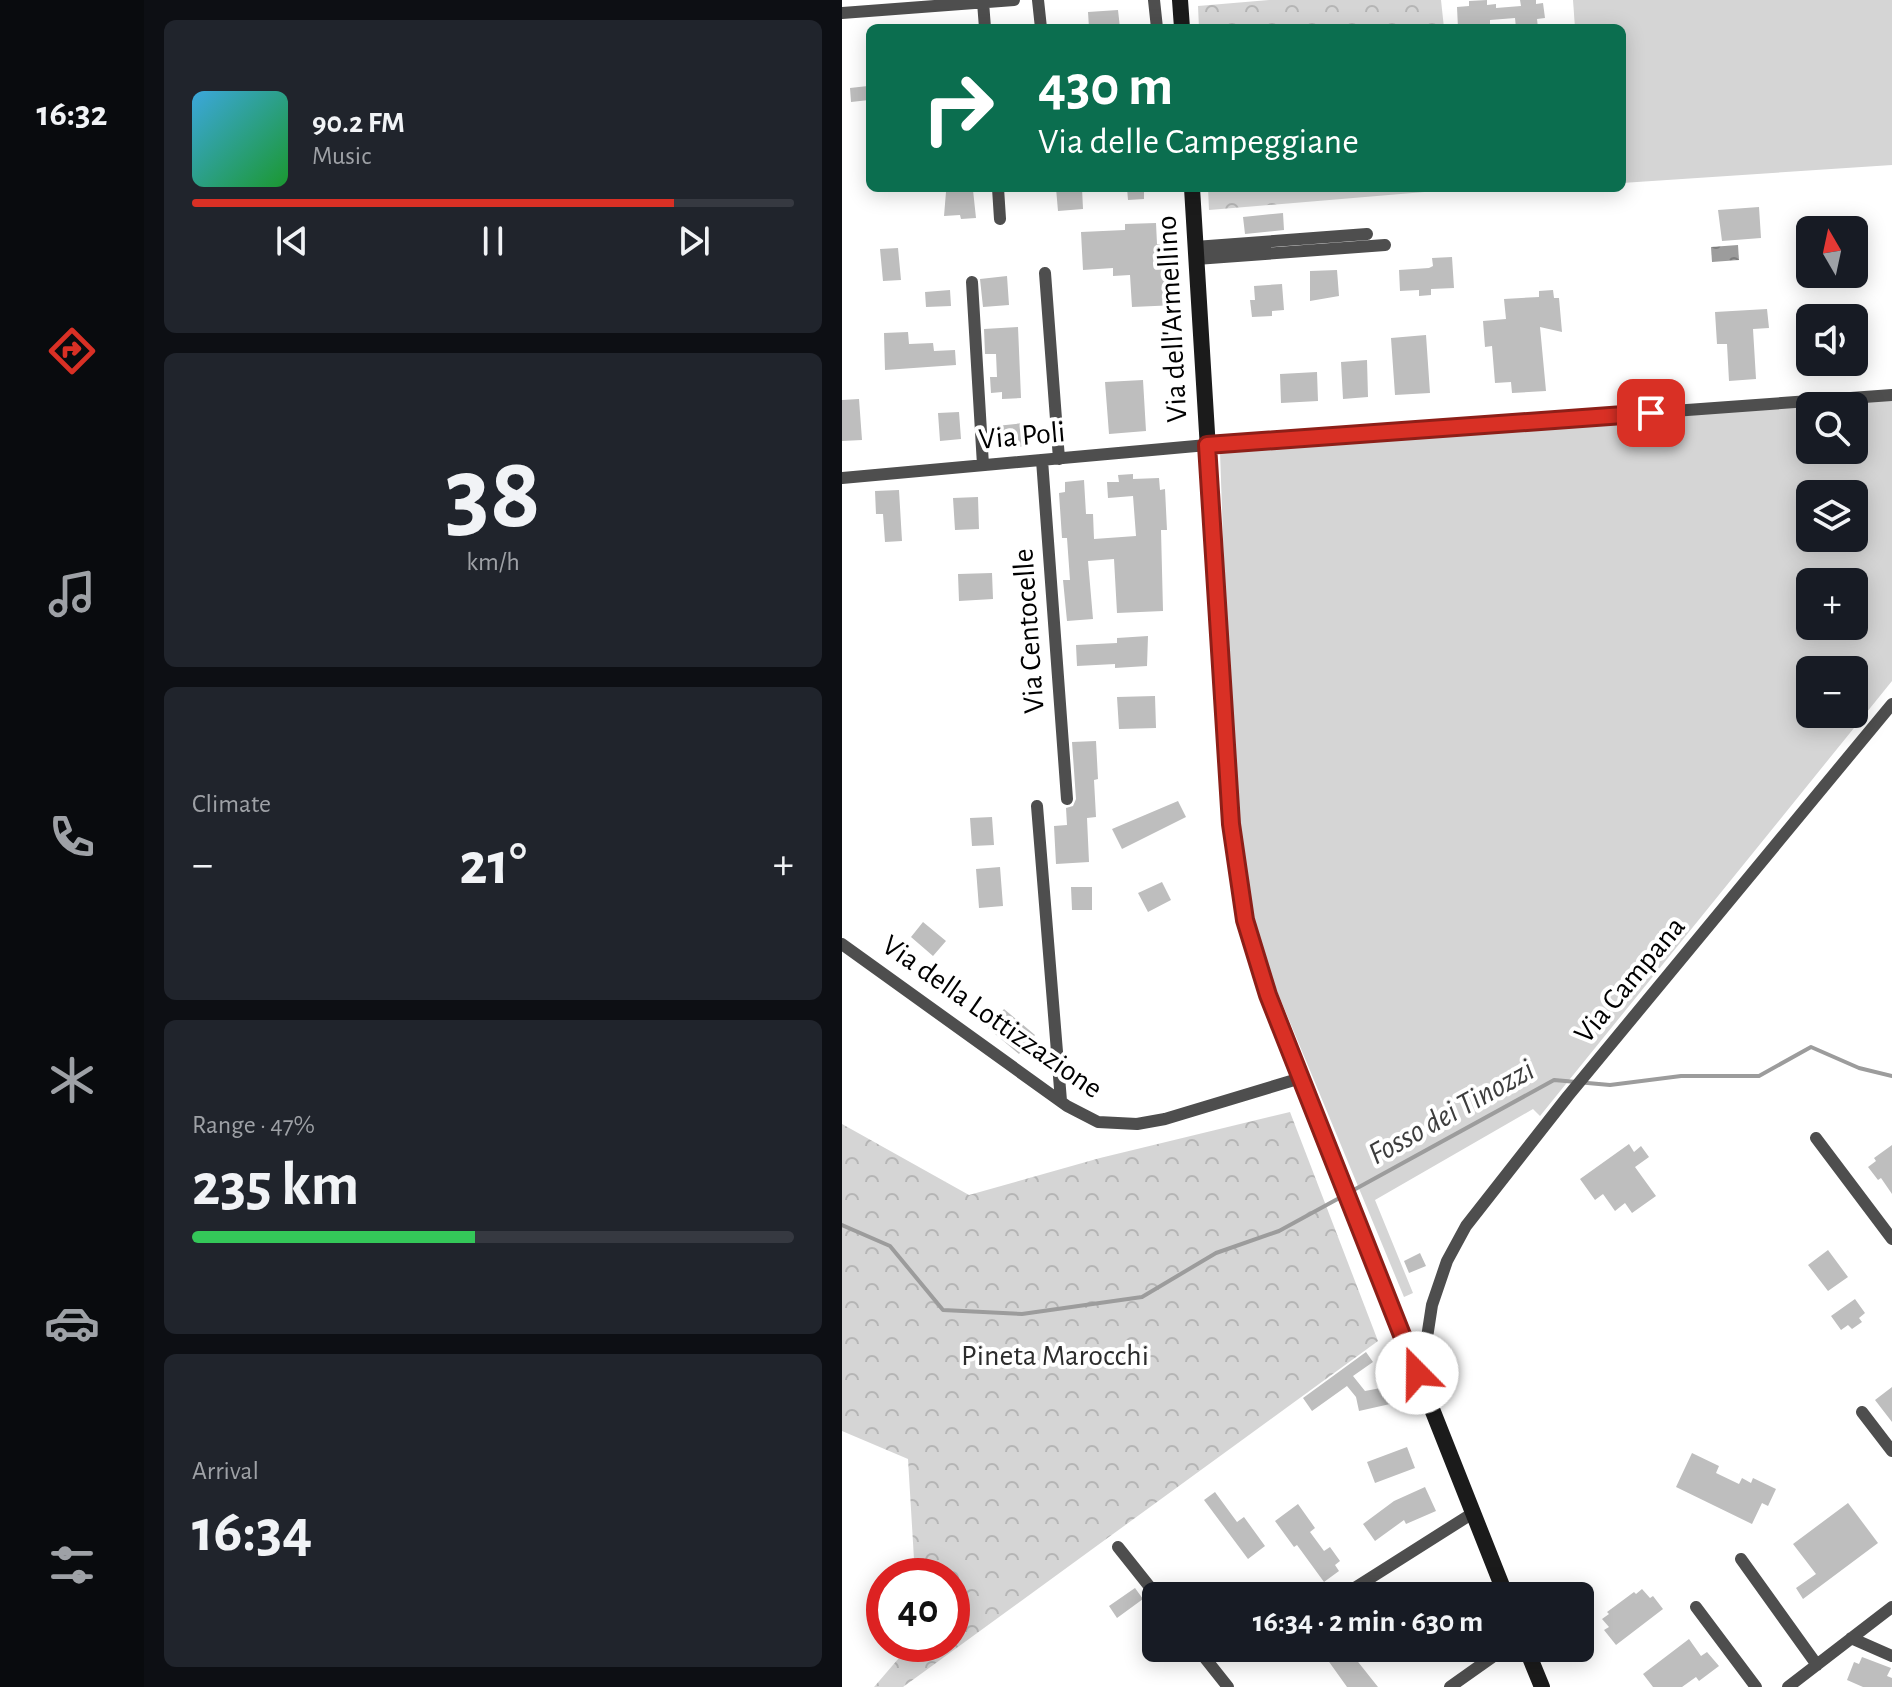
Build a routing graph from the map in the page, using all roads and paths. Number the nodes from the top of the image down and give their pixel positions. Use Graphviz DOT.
graph roads {
  1 [pos="1014,0"];
  2 [pos="1038,0"];
  3 [pos="1154,0"];
  4 [pos="1180,0"];
  5 [pos="983,2"];
  6 [pos="898,4"];
  7 [pos="842,13"];
  8 [pos="985,24"];
  9 [pos="1041,24"];
  10 [pos="1157,24"];
  11 [pos="1182,24"];
  12 [pos="998,192"];
  13 [pos="1192,192"];
  14 [pos="1000,219"];
  15 [pos="1367,234"];
  16 [pos="1385,245"];
  17 [pos="1196,253"];
  18 [pos="1045,273"];
  19 [pos="972,282"];
  20 [pos="1892,395"];
  21 [pos="1207,445"];
  22 [pos="1059,459"];
  23 [pos="1042,460"];
  24 [pos="983,465"];
  25 [pos="842,478"];
  26 [pos="1892,704"];
  27 [pos="1067,799"];
  28 [pos="1037,806"];
  29 [pos="842,944"];
  30 [pos="1301,1078"];
  31 [pos="1061,1101"];
  32 [pos="1816,1138"];
  33 [pos="1892,1239"];
  34 [pos="1427,1400"];
  35 [pos="1862,1412"];
  36 [pos="1892,1451"];
  37 [pos="1473,1513"];
  38 [pos="1118,1547"];
  39 [pos="1741,1559"];
  40 [pos="1146,1582"];
  41 [pos="1364,1582"];
  42 [pos="1500,1582"];
  43 [pos="1696,1607"];
  44 [pos="1892,1607"];
  45 [pos="1851,1638"];
  46 [pos="1892,1656"];
  47 [pos="1208,1662"];
  48 [pos="1485,1662"];
  49 [pos="1532,1662"];
  50 [pos="1817,1665"];
  51 [pos="1228,1687"];
  52 [pos="1450,1687"];
  53 [pos="1542,1687"];
  54 [pos="1756,1687"];
  55 [pos="1788,1687"];
  1 -- 5 [label="street"];
  2 -- 9 [label="street"];
  3 -- 10 [label="street"];
  4 -- 11 [label="street"];
  5 -- 6 [label="street"];
  5 -- 8 [label="street"];
  6 -- 7 [label="street"];
  12 -- 14 [label="street"];
  13 -- 17 [label="street, Via dell'Armellino"];
  15 -- 17 [label="street"];
  16 -- 17 [label="street"];
  17 -- 21 [label="street, Via dell'Armellino"];
  18 -- 22 [label="street"];
  19 -- 24 [label="street"];
  20 -- 21 [label="street, Via Poli"];
  21 -- 22 [label="street, Via Poli"];
  21 -- 30 [label="street, Via dell'Armellino"];
  22 -- 23 [label="street, Via Poli"];
  23 -- 24 [label="street, Via Poli"];
  23 -- 27 [label="street, Via Centocelle"];
  24 -- 25 [label="street, Via Poli"];
  26 -- 34 [label="street, Via Campana"];
  28 -- 31 [label="street"];
  29 -- 31 [label="street, Via della Lottizzazione"];
  30 -- 31 [label="street, Via della Lottizzazione"];
  30 -- 34 [label="street, Via dell'Armellino"];
  32 -- 33 [label="street"];
  34 -- 37 [label="street, Via dell'Armellino"];
  35 -- 36 [label="street"];
  37 -- 41 [label="street"];
  37 -- 42 [label="street, Via dell'Armellino"];
  38 -- 40 [label="street"];
  39 -- 50 [label="street"];
  43 -- 54 [label="street"];
  44 -- 45 [label="street"];
  45 -- 46 [label="street"];
  45 -- 50 [label="street"];
  47 -- 51 [label="street"];
  48 -- 52 [label="street"];
  49 -- 53 [label="street"];
  50 -- 55 [label="street"];
}
